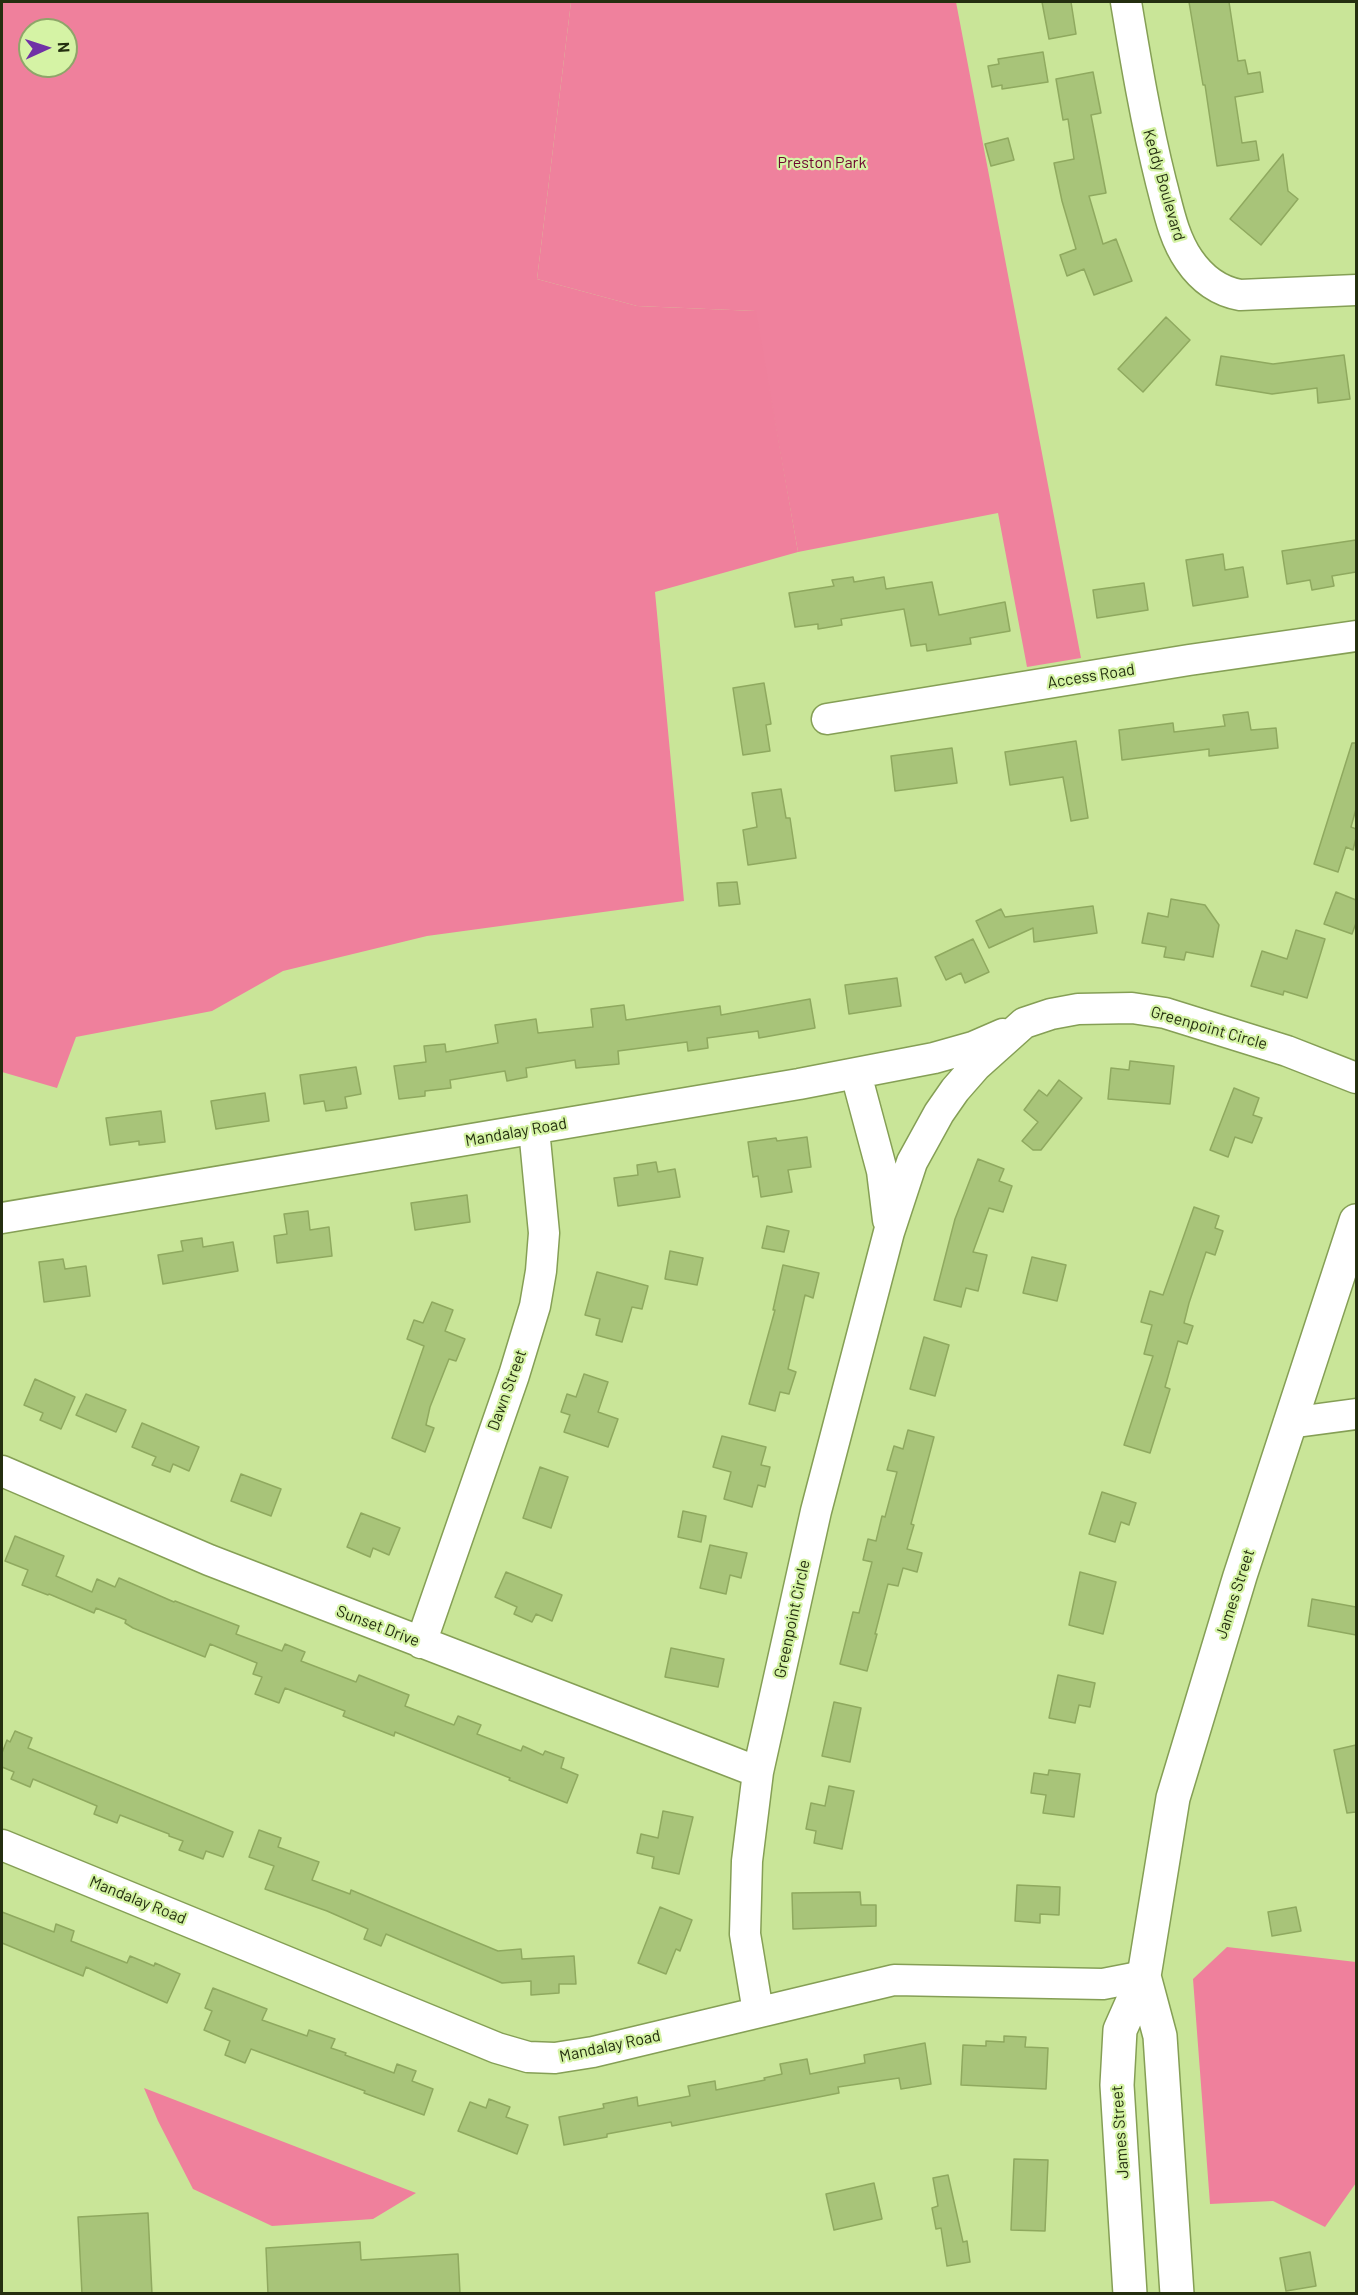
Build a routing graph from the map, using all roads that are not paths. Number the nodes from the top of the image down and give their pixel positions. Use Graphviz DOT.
graph roads {
  1 [pos="1126,2"];
  2 [pos="1356,290"];
  3 [pos="1356,636"];
  4 [pos="827,719"];
  5 [pos="1024,1023"];
  6 [pos="856,1074"];
  7 [pos="1356,1078"];
  8 [pos="534,1129"];
  9 [pos="2,1218"];
  10 [pos="1356,1221"];
  11 [pos="889,1233"];
  12 [pos="1356,1414"];
  13 [pos="1289,1423"];
  14 [pos="2,1471"];
  15 [pos="421,1643"];
  16 [pos="758,1772"];
  17 [pos="2,1845"];
  18 [pos="1144,1976"];
  19 [pos="759,2012"];
  20 [pos="1130,2294"];
  21 [pos="1177,2294"];
  1 -- 2 [label="street, Keddy Boulevard"];
  3 -- 4 [label="street, Access Road"];
  5 -- 6 [label="street, Mandalay Road"];
  5 -- 7 [label="street, Greenpoint Circle"];
  5 -- 11 [label="street, Greenpoint Circle"];
  6 -- 8 [label="street, Mandalay Road"];
  6 -- 11 [label="street, Greenpoint Circle"];
  8 -- 9 [label="street, Mandalay Road"];
  8 -- 15 [label="street, Dawn Street"];
  10 -- 13 [label="main road, James Street"];
  11 -- 16 [label="street, Greenpoint Circle"];
  12 -- 13 [label="street"];
  13 -- 18 [label="main road, James Street"];
  14 -- 15 [label="street, Sunset Drive"];
  15 -- 16 [label="street, Sunset Drive"];
  16 -- 19 [label="street, Greenpoint Circle"];
  17 -- 19 [label="street, Mandalay Road"];
  18 -- 19 [label="street, Mandalay Road"];
  18 -- 20 [label="main road, James Street"];
  18 -- 21 [label="main road, James Street"];
}
